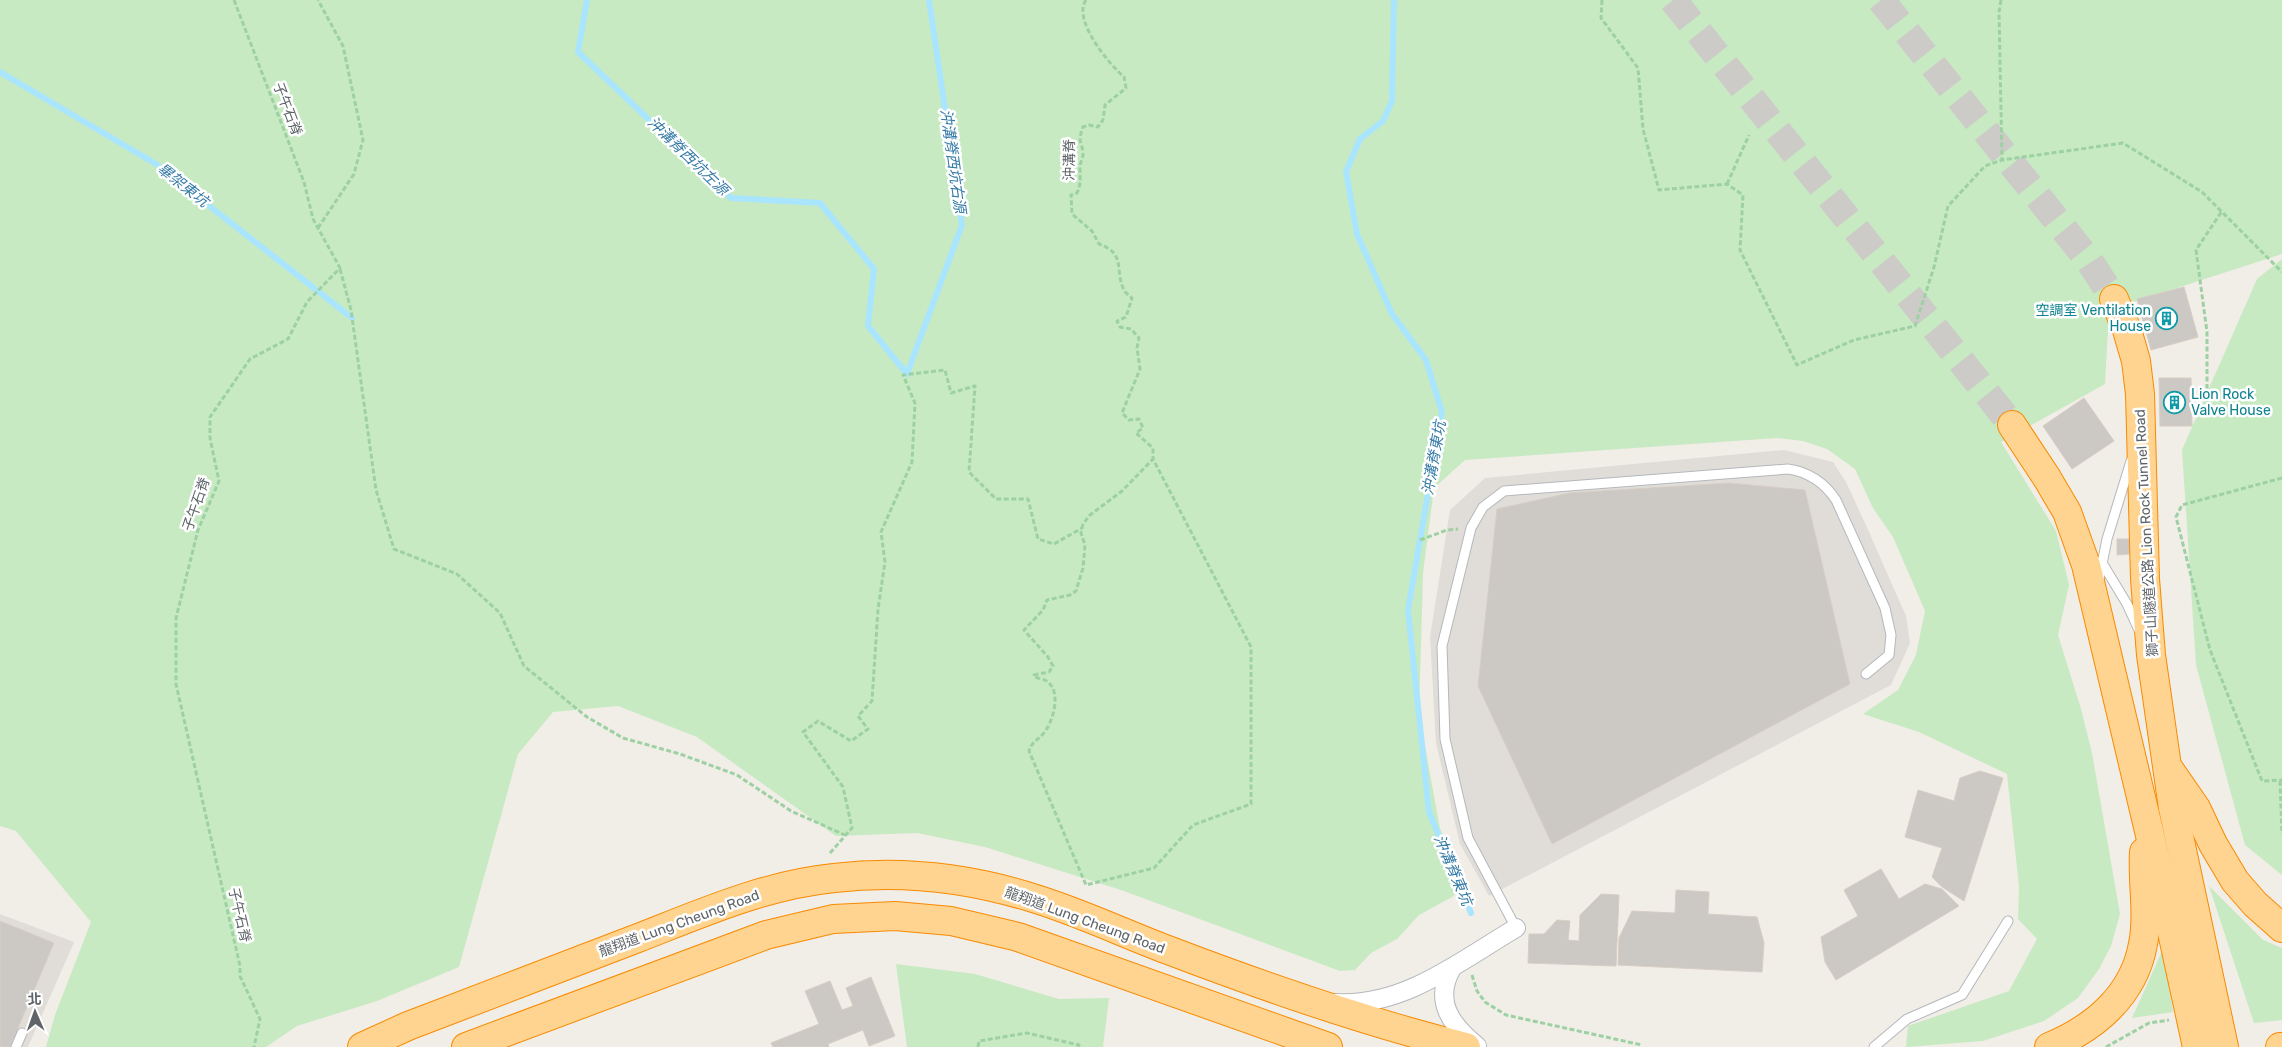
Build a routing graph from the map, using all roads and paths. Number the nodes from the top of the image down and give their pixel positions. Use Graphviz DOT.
graph roads {
  1 [pos="234,0"];
  2 [pos="318,0"];
  3 [pos="1086,0"];
  4 [pos="1602,0"];
  5 [pos="2001,0"];
  6 [pos="1749,135"];
  7 [pos="2002,160"];
  8 [pos="1727,184"];
  9 [pos="2222,211"];
  10 [pos="318,228"];
  11 [pos="340,268"];
  12 [pos="2282,272"];
  13 [pos="2114,299"];
  14 [pos="2207,404"];
  15 [pos="2012,425"];
  16 [pos="2140,425"];
  17 [pos="1154,458"];
  18 [pos="2282,478"];
  19 [pos="2072,523"];
  20 [pos="1082,528"];
  21 [pos="1447,530"];
  22 [pos="1420,540"];
  23 [pos="2102,562"];
  24 [pos="2095,599"];
  25 [pos="2151,655"];
  26 [pos="1866,674"];
  27 [pos="2167,765"];
  28 [pos="2281,781"];
  29 [pos="2147,820"];
  30 [pos="2282,834"];
  31 [pos="846,835"];
  32 [pos="830,853"];
  33 [pos="2183,920"];
  34 [pos="2008,921"];
  35 [pos="1516,928"];
  36 [pos="2282,928"];
  37 [pos="1452,968"];
  38 [pos="1472,973"];
  39 [pos="1317,1002"];
  40 [pos="2166,1020"];
  41 [pos="22,1033"];
  42 [pos="2209,1036"];
  43 [pos="1642,1045"];
  44 [pos="16,1047"];
  45 [pos="254,1047"];
  46 [pos="362,1047"];
  47 [pos="466,1047"];
  48 [pos="978,1047"];
  49 [pos="1078,1047"];
  50 [pos="1328,1047"];
  51 [pos="1466,1047"];
  52 [pos="1479,1047"];
  53 [pos="1874,1047"];
  54 [pos="2049,1047"];
  55 [pos="2106,1047"];
  1 -- 10 [label="path, 子午石脊"];
  2 -- 10 [label="path"];
  3 -- 17 [label="path, 沖溝脊"];
  4 -- 8 [label="path"];
  5 -- 7 [label="path"];
  6 -- 8 [label="path"];
  7 -- 8 [label="path"];
  7 -- 9 [label="path"];
  9 -- 12 [label="path"];
  9 -- 14 [label="path"];
  10 -- 11 [label="path, 子午石脊"];
  11 -- 31 [label="path"];
  11 -- 45 [label="path, 子午石脊"];
  13 -- 16 [label="highway, 獅子山隧道公路 Lion Rock Tunnel Road"];
  15 -- 19 [label="highway"];
  16 -- 23 [label="lane"];
  16 -- 25 [label="highway, 獅子山隧道公路 Lion Rock Tunnel Road"];
  17 -- 20 [label="path"];
  17 -- 20 [label="path"];
  18 -- 28 [label="path"];
  19 -- 23 [label="lane"];
  19 -- 24 [label="highway"];
  20 -- 32 [label="path"];
  21 -- 22 [label="path"];
  23 -- 24 [label="lane"];
  23 -- 25 [label="lane"];
  24 -- 29 [label="highway"];
  25 -- 27 [label="highway, 獅子山隧道公路 Lion Rock Tunnel Road"];
  26 -- 35 [label="lane"];
  27 -- 33 [label="highway, 獅子山隧道公路 Lion Rock Tunnel Road"];
  27 -- 36 [label="highway"];
  28 -- 30 [label="path"];
  29 -- 33 [label="highway"];
  29 -- 54 [label="highway"];
  33 -- 42 [label="highway"];
  34 -- 53 [label="lane"];
  35 -- 37 [label="street"];
  37 -- 39 [label="street"];
  37 -- 52 [label="street"];
  38 -- 43 [label="path"];
  39 -- 46 [label="highway, 龍翔道 Lung Cheung Road"];
  39 -- 51 [label="highway, 龍翔道 Lung Cheung Road"];
  40 -- 55 [label="path"];
  41 -- 44 [label="lane"];
  47 -- 50 [label="highway"];
  48 -- 49 [label="path"];
}
